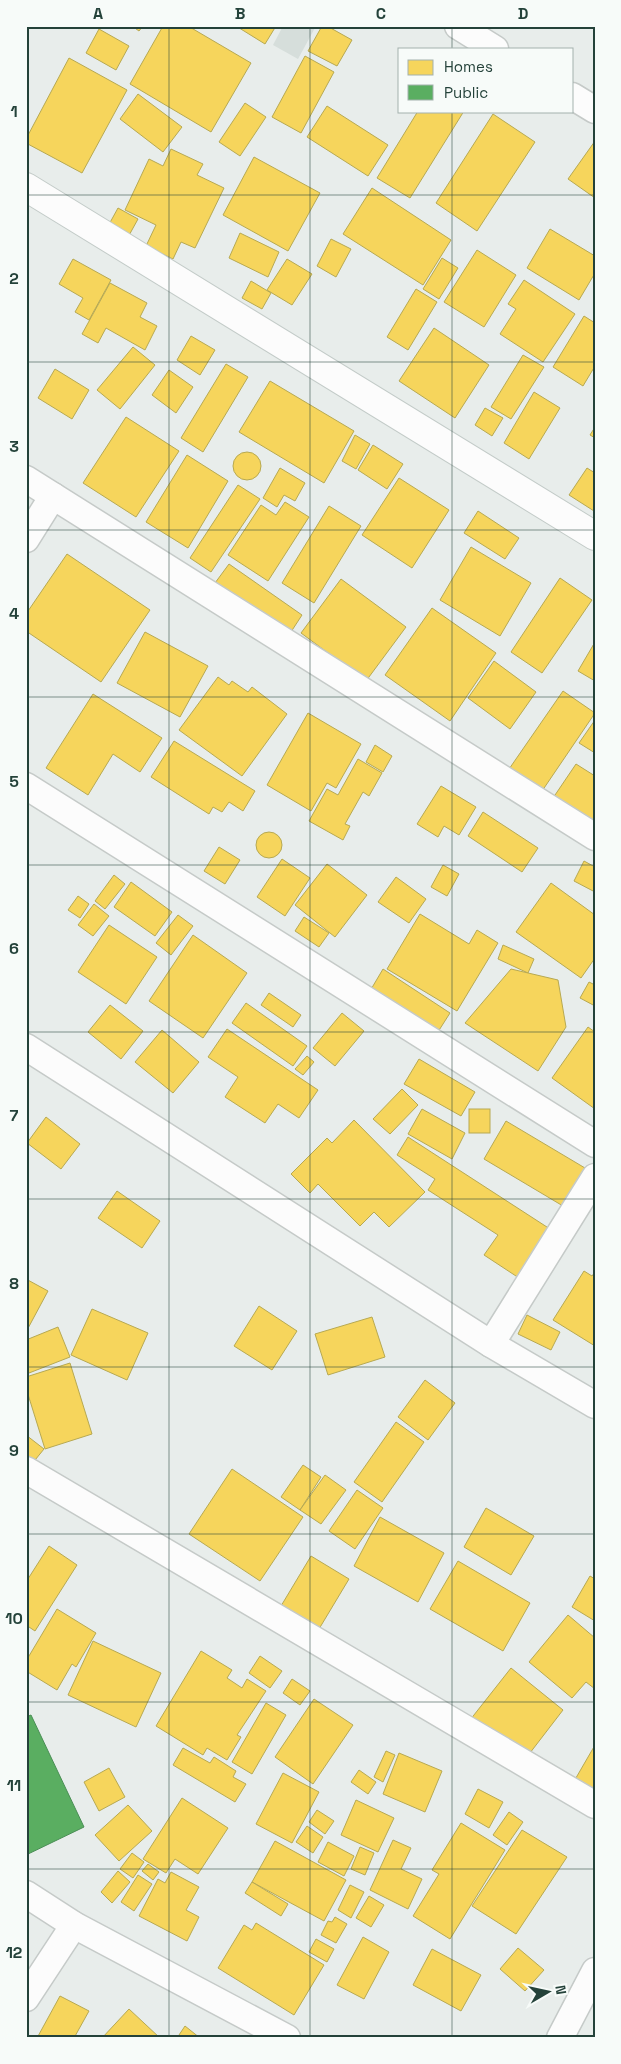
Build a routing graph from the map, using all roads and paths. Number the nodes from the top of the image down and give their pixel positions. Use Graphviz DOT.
graph roads {
  1 [pos="458,26"];
  2 [pos="493,48"];
  3 [pos="574,97"];
  4 [pos="595,110"];
  5 [pos="26,187"];
  6 [pos="26,479"];
  7 [pos="53,496"];
  8 [pos="595,536"];
  9 [pos="26,539"];
  10 [pos="26,786"];
  11 [pos="595,837"];
  12 [pos="26,1047"];
  13 [pos="595,1144"];
  14 [pos="595,1177"];
  15 [pos="491,1344"];
  16 [pos="595,1406"];
  17 [pos="26,1470"];
  18 [pos="595,1805"];
  19 [pos="26,1894"];
  20 [pos="74,1925"];
  21 [pos="595,1971"];
  22 [pos="26,1998"];
  23 [pos="287,2038"];
  24 [pos="560,2038"];
  1 -- 2 [label="street"];
  3 -- 4 [label="street"];
  5 -- 8 [label="street"];
  6 -- 7 [label="street"];
  7 -- 9 [label="street"];
  7 -- 11 [label="street"];
  10 -- 13 [label="street"];
  12 -- 15 [label="street"];
  14 -- 15 [label="street"];
  15 -- 16 [label="street"];
  17 -- 18 [label="street"];
  19 -- 20 [label="street"];
  20 -- 22 [label="street"];
  20 -- 23 [label="street"];
  21 -- 24 [label="street"];
}
